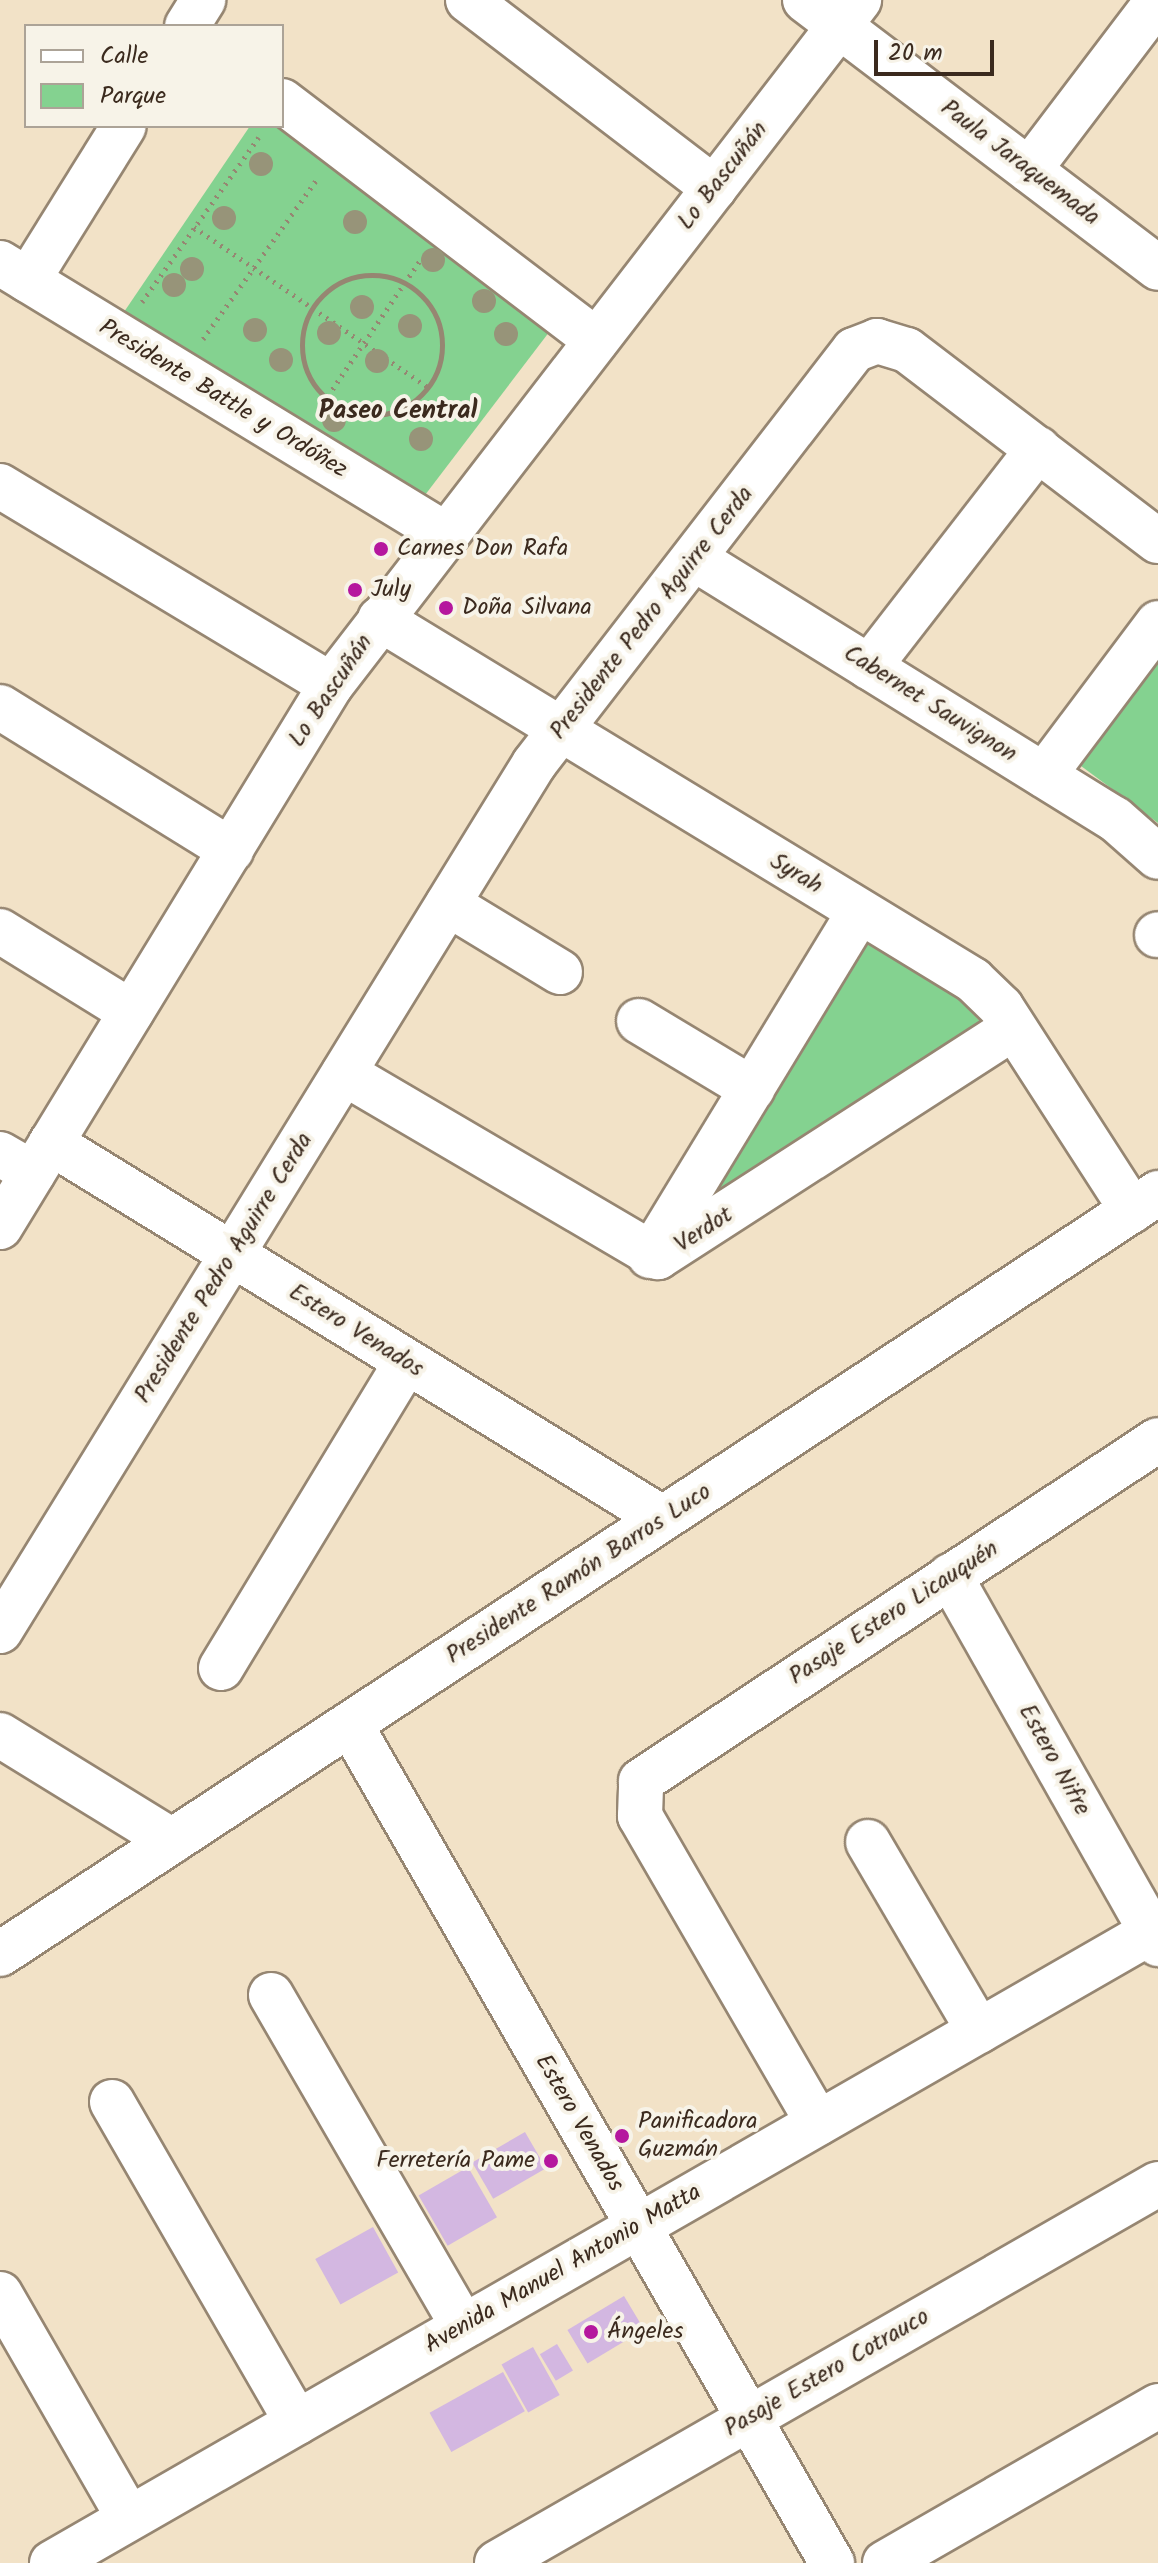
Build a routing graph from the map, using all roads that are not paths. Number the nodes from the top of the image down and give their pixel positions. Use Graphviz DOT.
graph roads {
  1 [pos="203,0"];
  2 [pos="468,0"];
  3 [pos="805,0"];
  4 [pos="1158,0"];
  5 [pos="849,13"];
  6 [pos="188,24"];
  7 [pos="284,103"];
  8 [pos="122,128"];
  9 [pos="1029,170"];
  10 [pos="714,188"];
  11 [pos="1158,268"];
  12 [pos="14,272"];
  13 [pos="596,340"];
  14 [pos="1038,449"];
  15 [pos="0,486"];
  16 [pos="445,534"];
  17 [pos="1158,541"];
  18 [pos="695,559"];
  19 [pos="380,619"];
  20 [pos="1158,623"];
  21 [pos="869,667"];
  22 [pos="331,685"];
  23 [pos="0,707"];
  24 [pos="562,732"];
  25 [pos="1044,775"];
  26 [pos="231,850"];
  27 [pos="1158,857"];
  28 [pos="448,904"];
  29 [pos="859,912"];
  30 [pos="0,931"];
  31 [pos="560,972"];
  32 [pos="131,1012"];
  33 [pos="639,1021"];
  34 [pos="1014,1028"];
  35 [pos="344,1073"];
  36 [pos="752,1089"];
  37 [pos="28,1157"];
  38 [pos="1145,1202"];
  39 [pos="0,1227"];
  40 [pos="232,1255"];
  41 [pos="650,1256"];
  42 [pos="406,1362"];
  43 [pos="1158,1440"];
  44 [pos="662,1518"];
  45 [pos="950,1576"];
  46 [pos="0,1631"];
  47 [pos="221,1668"];
  48 [pos="350,1724"];
  49 [pos="0,1735"];
  50 [pos="172,1841"];
  51 [pos="868,1842"];
  52 [pos="1156,1935"];
  53 [pos="0,1954"];
  54 [pos="271,1995"];
  55 [pos="979,2031"];
  56 [pos="112,2102"];
  57 [pos="818,2123"];
  58 [pos="1158,2184"];
  59 [pos="639,2226"];
  60 [pos="0,2294"];
  61 [pos="463,2326"];
  62 [pos="1158,2406"];
  63 [pos="749,2418"];
  64 [pos="297,2422"];
  65 [pos="129,2518"];
  66 [pos="56,2562"];
  67 [pos="497,2563"];
  68 [pos="832,2563"];
  69 [pos="885,2563"];
  1 -- 6 [label="street"];
  2 -- 10 [label="street"];
  3 -- 5 [label="street, Paula Jaraquemada"];
  4 -- 9 [label="street"];
  5 -- 9 [label="street, Paula Jaraquemada"];
  5 -- 10 [label="street, Lo Bascuñán"];
  7 -- 13 [label="street"];
  8 -- 12 [label="street"];
  9 -- 11 [label="street, Paula Jaraquemada"];
  10 -- 13 [label="street, Lo Bascuñán"];
  12 -- 16 [label="street, Presidente Battle y Ordóñez"];
  13 -- 16 [label="street, Lo Bascuñán"];
  14 -- 17 [label="street"];
  14 -- 18 [label="street, Presidente Pedro Aguirre Cerda"];
  14 -- 21 [label="street"];
  15 -- 22 [label="street"];
  16 -- 19 [label="street, Lo Bascuñán"];
  18 -- 21 [label="street, Cabernet Sauvignon"];
  18 -- 24 [label="street, Presidente Pedro Aguirre Cerda"];
  19 -- 22 [label="street, Lo Bascuñán"];
  19 -- 24 [label="street, Syrah"];
  20 -- 25 [label="street"];
  21 -- 25 [label="street, Cabernet Sauvignon"];
  22 -- 26 [label="street, Lo Bascuñán"];
  23 -- 26 [label="street"];
  24 -- 28 [label="street, Presidente Pedro Aguirre Cerda"];
  24 -- 29 [label="street, Syrah"];
  25 -- 27 [label="street, Cabernet Sauvignon"];
  26 -- 32 [label="street, Lo Bascuñán"];
  28 -- 31 [label="street"];
  28 -- 35 [label="street, Presidente Pedro Aguirre Cerda"];
  29 -- 34 [label="street, Syrah"];
  29 -- 36 [label="street"];
  30 -- 32 [label="street"];
  32 -- 37 [label="street, Lo Bascuñán"];
  33 -- 36 [label="street"];
  34 -- 38 [label="street, Syrah"];
  34 -- 41 [label="street, Verdot"];
  35 -- 40 [label="street, Presidente Pedro Aguirre Cerda"];
  35 -- 41 [label="street, Verdot"];
  36 -- 41 [label="street"];
  37 -- 39 [label="street, Lo Bascuñán"];
  37 -- 40 [label="street, Estero Venados"];
  38 -- 44 [label="street, Presidente Ramón Barros Luco"];
  40 -- 42 [label="street, Estero Venados"];
  40 -- 46 [label="street, Presidente Pedro Aguirre Cerda"];
  42 -- 44 [label="street, Estero Venados"];
  42 -- 47 [label="street"];
  43 -- 45 [label="street, Pasaje Estero Licauquén"];
  44 -- 48 [label="street, Presidente Ramón Barros Luco"];
  45 -- 52 [label="street, Estero Nifre"];
  45 -- 57 [label="street, Pasaje Estero Licauquén"];
  48 -- 50 [label="street, Presidente Ramón Barros Luco"];
  48 -- 59 [label="street, Estero Venados"];
  49 -- 50 [label="street"];
  50 -- 53 [label="street, Presidente Ramón Barros Luco"];
  51 -- 55 [label="street"];
  52 -- 55 [label="street, Avenida Manuel Antonio Matta"];
  54 -- 61 [label="street"];
  55 -- 57 [label="street, Avenida Manuel Antonio Matta"];
  56 -- 64 [label="street"];
  57 -- 59 [label="street, Avenida Manuel Antonio Matta"];
  58 -- 63 [label="street, Pasaje Estero Cotrauco"];
  59 -- 61 [label="street, Avenida Manuel Antonio Matta"];
  59 -- 63 [label="street, Estero Venados"];
  60 -- 65 [label="street"];
  61 -- 64 [label="street, Avenida Manuel Antonio Matta"];
  62 -- 69 [label="street"];
  63 -- 67 [label="street, Pasaje Estero Cotrauco"];
  63 -- 68 [label="street, Estero Venados"];
  64 -- 65 [label="street, Avenida Manuel Antonio Matta"];
  65 -- 66 [label="street, Avenida Manuel Antonio Matta"];
}
